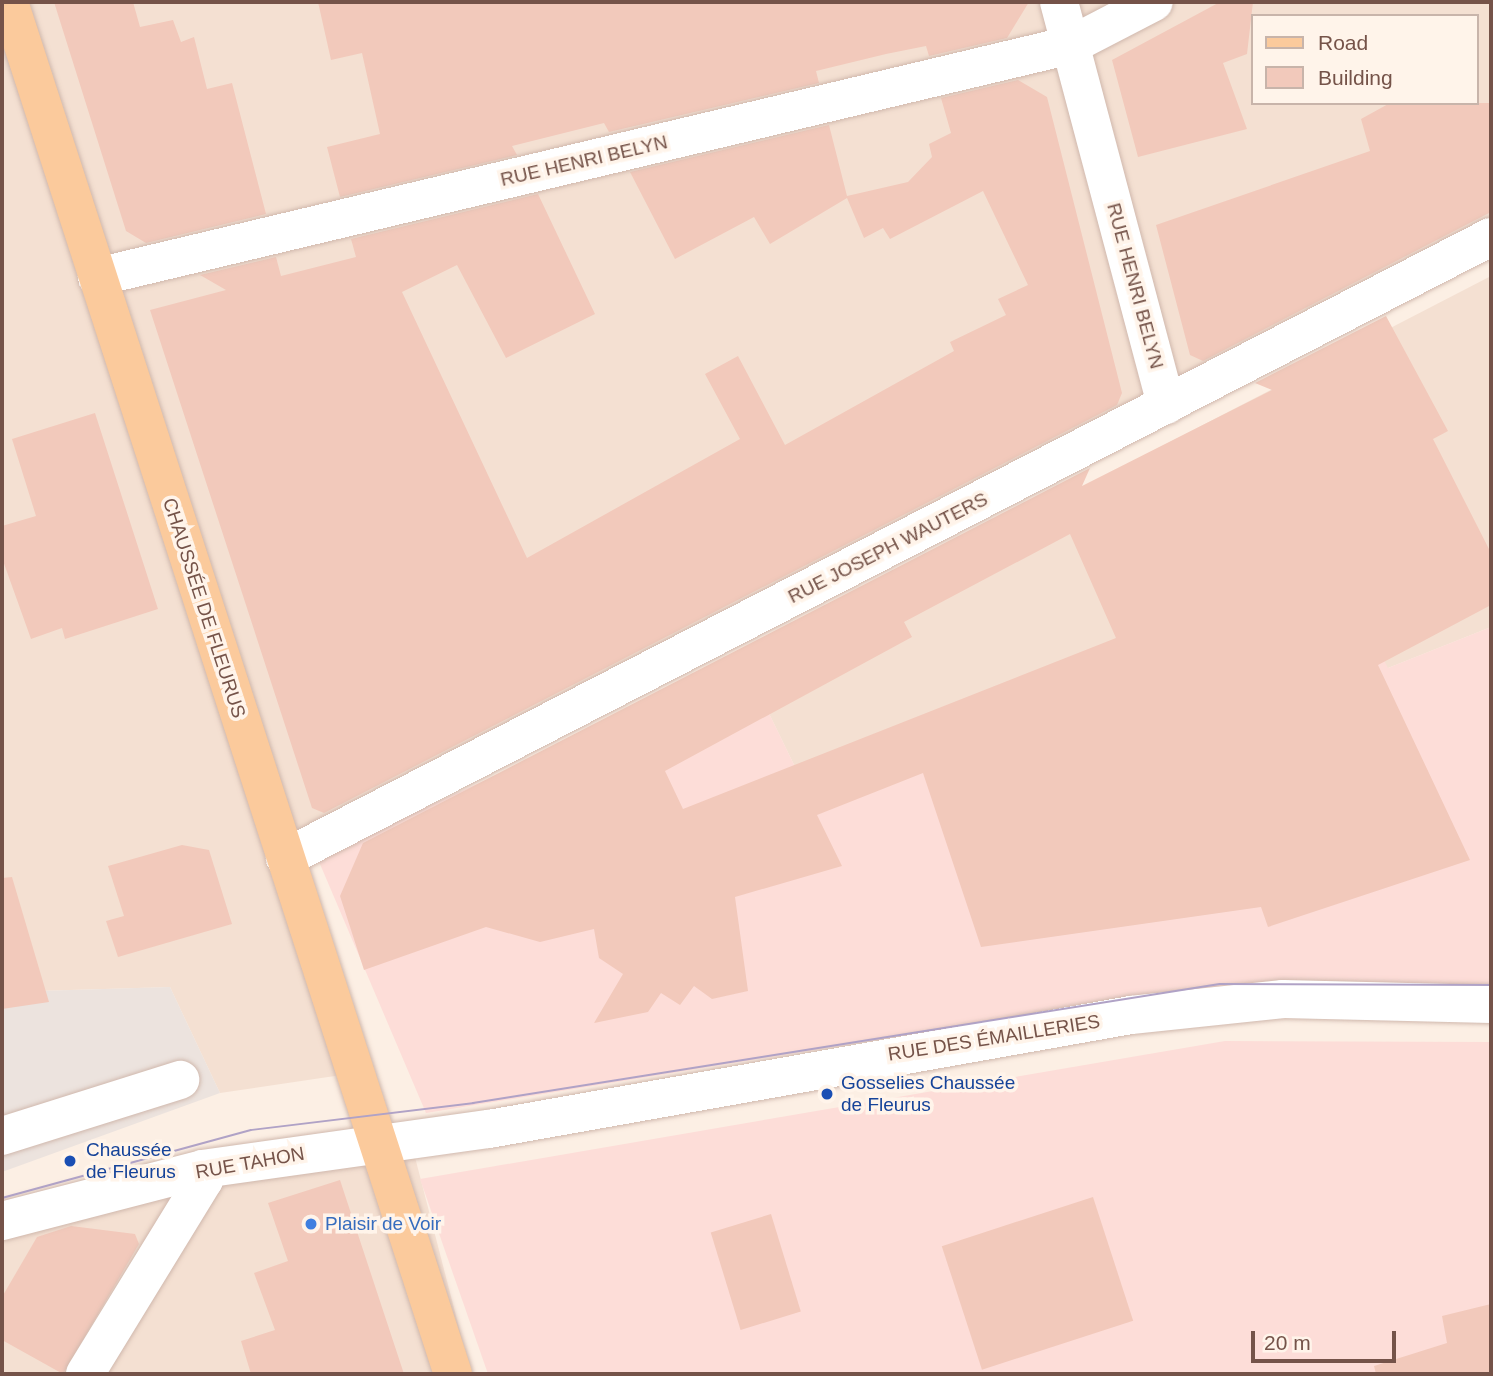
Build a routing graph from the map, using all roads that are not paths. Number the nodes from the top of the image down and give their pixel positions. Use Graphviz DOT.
graph roads {
  1 [pos="9,2"];
  2 [pos="1059,2"];
  3 [pos="1154,2"];
  4 [pos="1071,46"];
  5 [pos="1491,237"];
  6 [pos="97,277"];
  7 [pos="1166,405"];
  8 [pos="285,858"];
  9 [pos="1491,1004"];
  10 [pos="180,1080"];
  11 [pos="2,1136"];
  12 [pos="376,1140"];
  13 [pos="203,1169"];
  14 [pos="2,1221"];
  15 [pos="85,1374"];
  16 [pos="453,1374"];
  1 -- 6 [label="main road, CHAUSSÉE DE FLEURUS"];
  2 -- 4 [label="street, RUE HENRI BELYN"];
  3 -- 4 [label="street, RUE HENRI BELYN"];
  4 -- 6 [label="street, RUE HENRI BELYN"];
  4 -- 7 [label="street, RUE HENRI BELYN"];
  5 -- 7 [label="street, RUE JOSEPH WAUTERS"];
  6 -- 8 [label="main road, CHAUSSÉE DE FLEURUS"];
  7 -- 8 [label="street, RUE JOSEPH WAUTERS"];
  8 -- 12 [label="main road, CHAUSSÉE DE FLEURUS"];
  9 -- 12 [label="street, RUE DES ÉMAILLERIES"];
  10 -- 11 [label="street"];
  12 -- 13 [label="street, RUE TAHON"];
  12 -- 16 [label="main road, CHAUSSÉE DE FLEURUS"];
  13 -- 14 [label="street, RUE TAHON"];
  13 -- 15 [label="street"];
}
